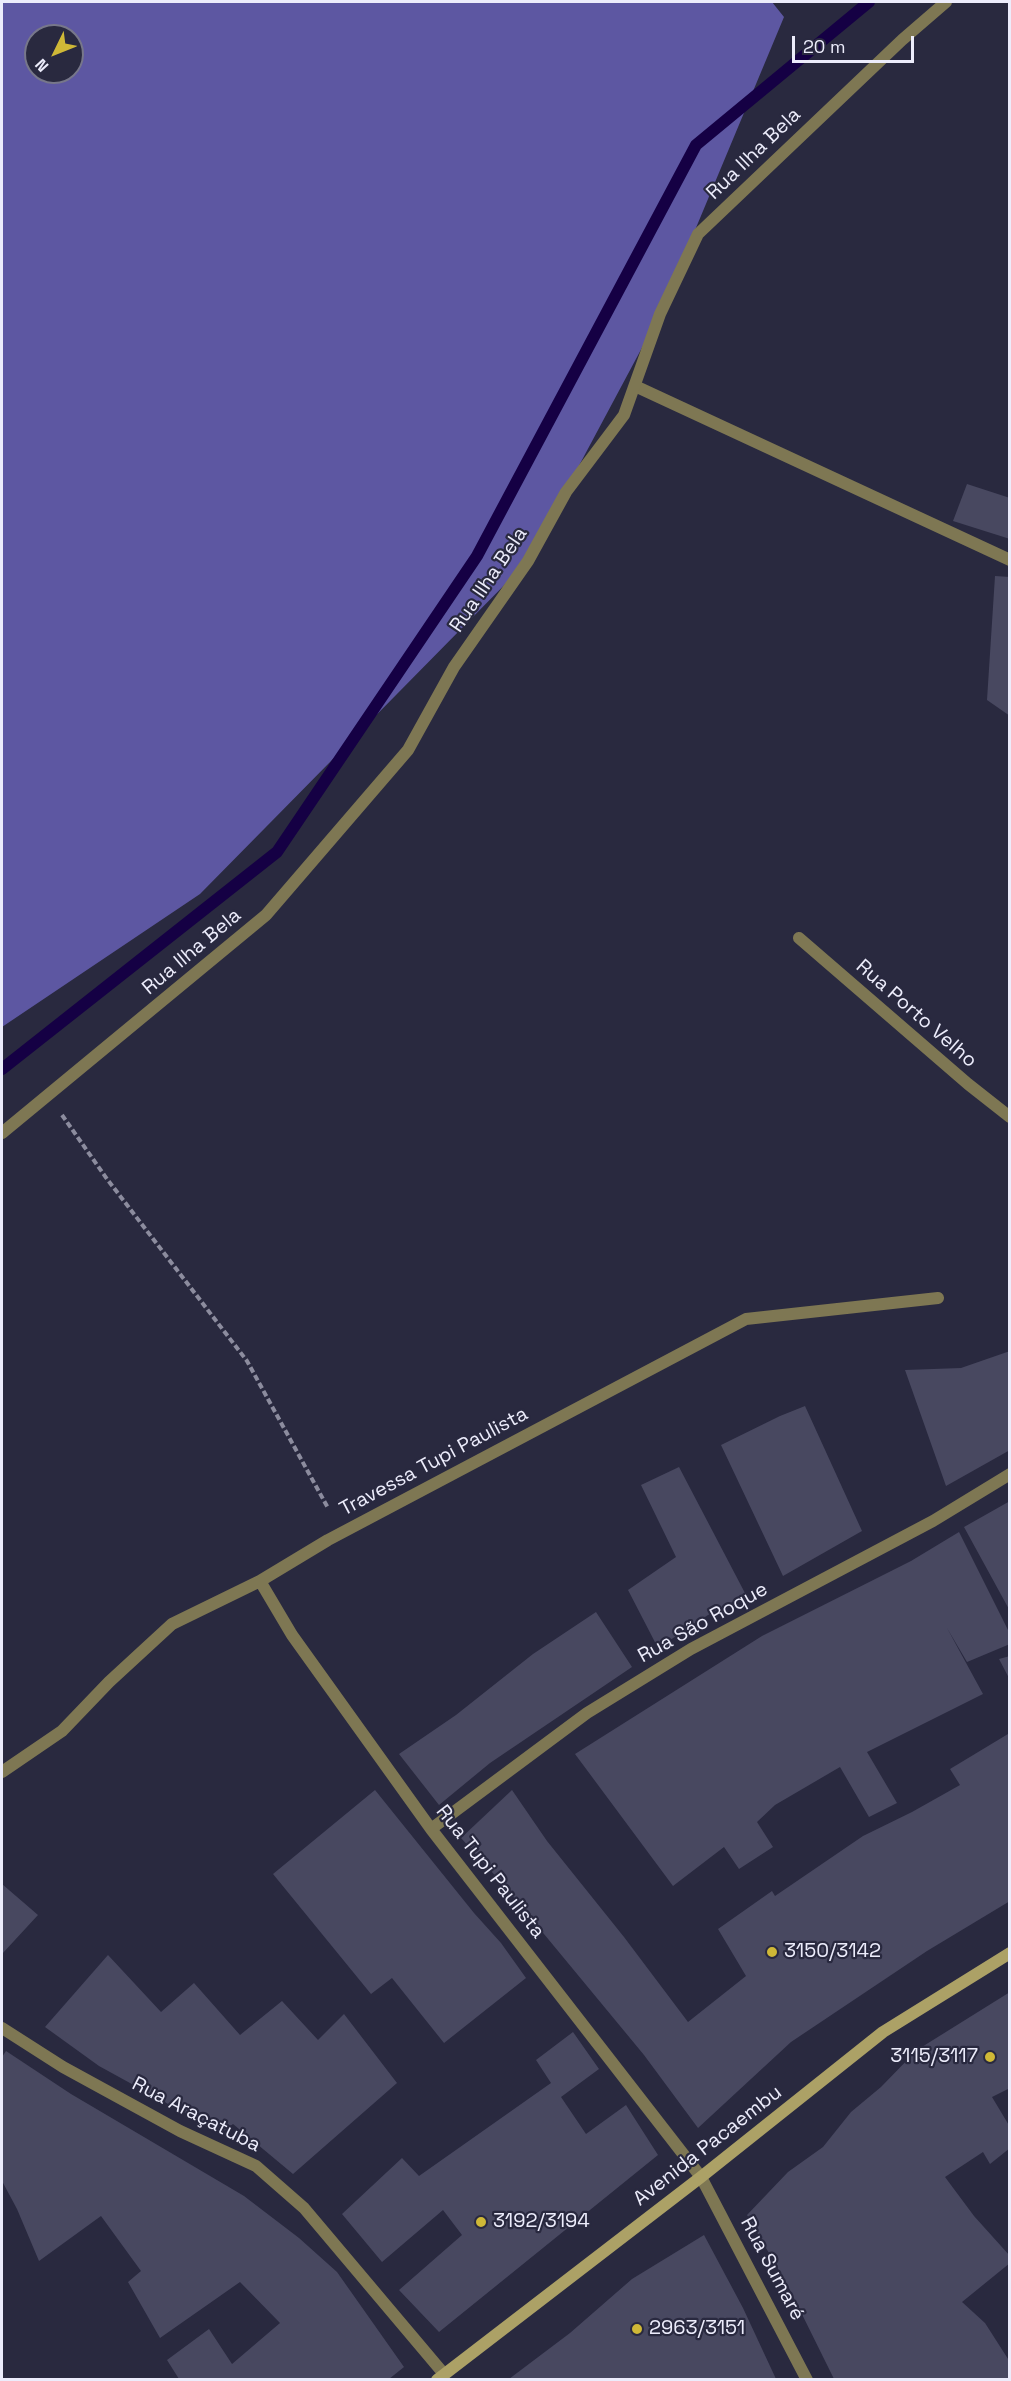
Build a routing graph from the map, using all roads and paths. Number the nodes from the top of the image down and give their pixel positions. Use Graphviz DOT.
graph roads {
  1 [pos="946,2"];
  2 [pos="635,386"];
  3 [pos="1010,560"];
  4 [pos="799,938"];
  5 [pos="48,1095"];
  6 [pos="1010,1117"];
  7 [pos="2,1133"];
  8 [pos="938,1298"];
  9 [pos="1010,1474"];
  10 [pos="342,1533"];
  11 [pos="260,1581"];
  12 [pos="2,1773"];
  13 [pos="431,1829"];
  14 [pos="1010,1953"];
  15 [pos="2,2028"];
  16 [pos="701,2177"];
  17 [pos="440,2377"];
  18 [pos="807,2379"];
  1 -- 2 [label="street, Rua Ilha Bela"];
  2 -- 3 [label="street"];
  2 -- 5 [label="street, Rua Ilha Bela"];
  4 -- 6 [label="street, Rua Porto Velho"];
  5 -- 7 [label="street, Rua Ilha Bela"];
  5 -- 10 [label="path"];
  8 -- 10 [label="street, Travessa Tupi Paulista"];
  9 -- 13 [label="street, Rua São Roque"];
  10 -- 11 [label="street, Travessa Tupi Paulista"];
  11 -- 12 [label="street, Travessa Tupi Paulista"];
  11 -- 13 [label="street, Rua Tupi Paulista"];
  13 -- 16 [label="street, Rua Tupi Paulista"];
  14 -- 16 [label="main road, Avenida Pacaembu"];
  15 -- 17 [label="street, Rua Araçatuba"];
  16 -- 17 [label="main road, Avenida Pacaembu"];
  16 -- 18 [label="street, Rua Sumaré"];
}
